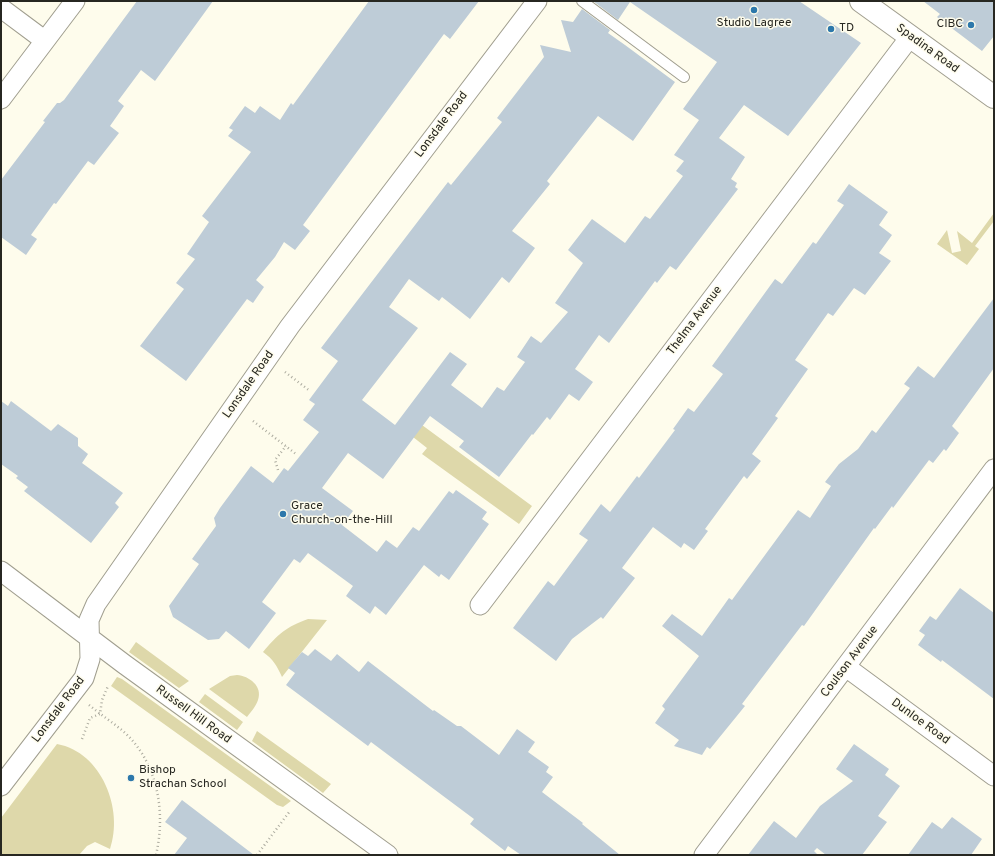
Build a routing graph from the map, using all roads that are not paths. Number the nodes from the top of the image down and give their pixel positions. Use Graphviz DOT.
graph roads {
  1 [pos="75,1"];
  2 [pos="537,1"];
  3 [pos="582,1"];
  4 [pos="861,1"];
  5 [pos="1,8"];
  6 [pos="910,37"];
  7 [pos="44,40"];
  8 [pos="684,77"];
  9 [pos="994,97"];
  10 [pos="1,99"];
  11 [pos="994,469"];
  12 [pos="1,570"];
  13 [pos="480,605"];
  14 [pos="89,637"];
  15 [pos="846,668"];
  16 [pos="994,776"];
  17 [pos="1,786"];
  18 [pos="388,855"];
  19 [pos="704,855"];
  1 -- 7 [label="street"];
  2 -- 14 [label="street, Lonsdale Road"];
  3 -- 8 [label="lane"];
  4 -- 6 [label="street, Spadina Road"];
  5 -- 7 [label="street"];
  6 -- 9 [label="street, Spadina Road"];
  6 -- 13 [label="street, Thelma Avenue"];
  7 -- 10 [label="street"];
  11 -- 15 [label="street, Coulson Avenue"];
  12 -- 14 [label="street, Russell Hill Road"];
  14 -- 17 [label="street, Lonsdale Road"];
  14 -- 18 [label="street, Russell Hill Road"];
  15 -- 16 [label="street, Dunloe Road"];
  15 -- 19 [label="street, Coulson Avenue"];
}
